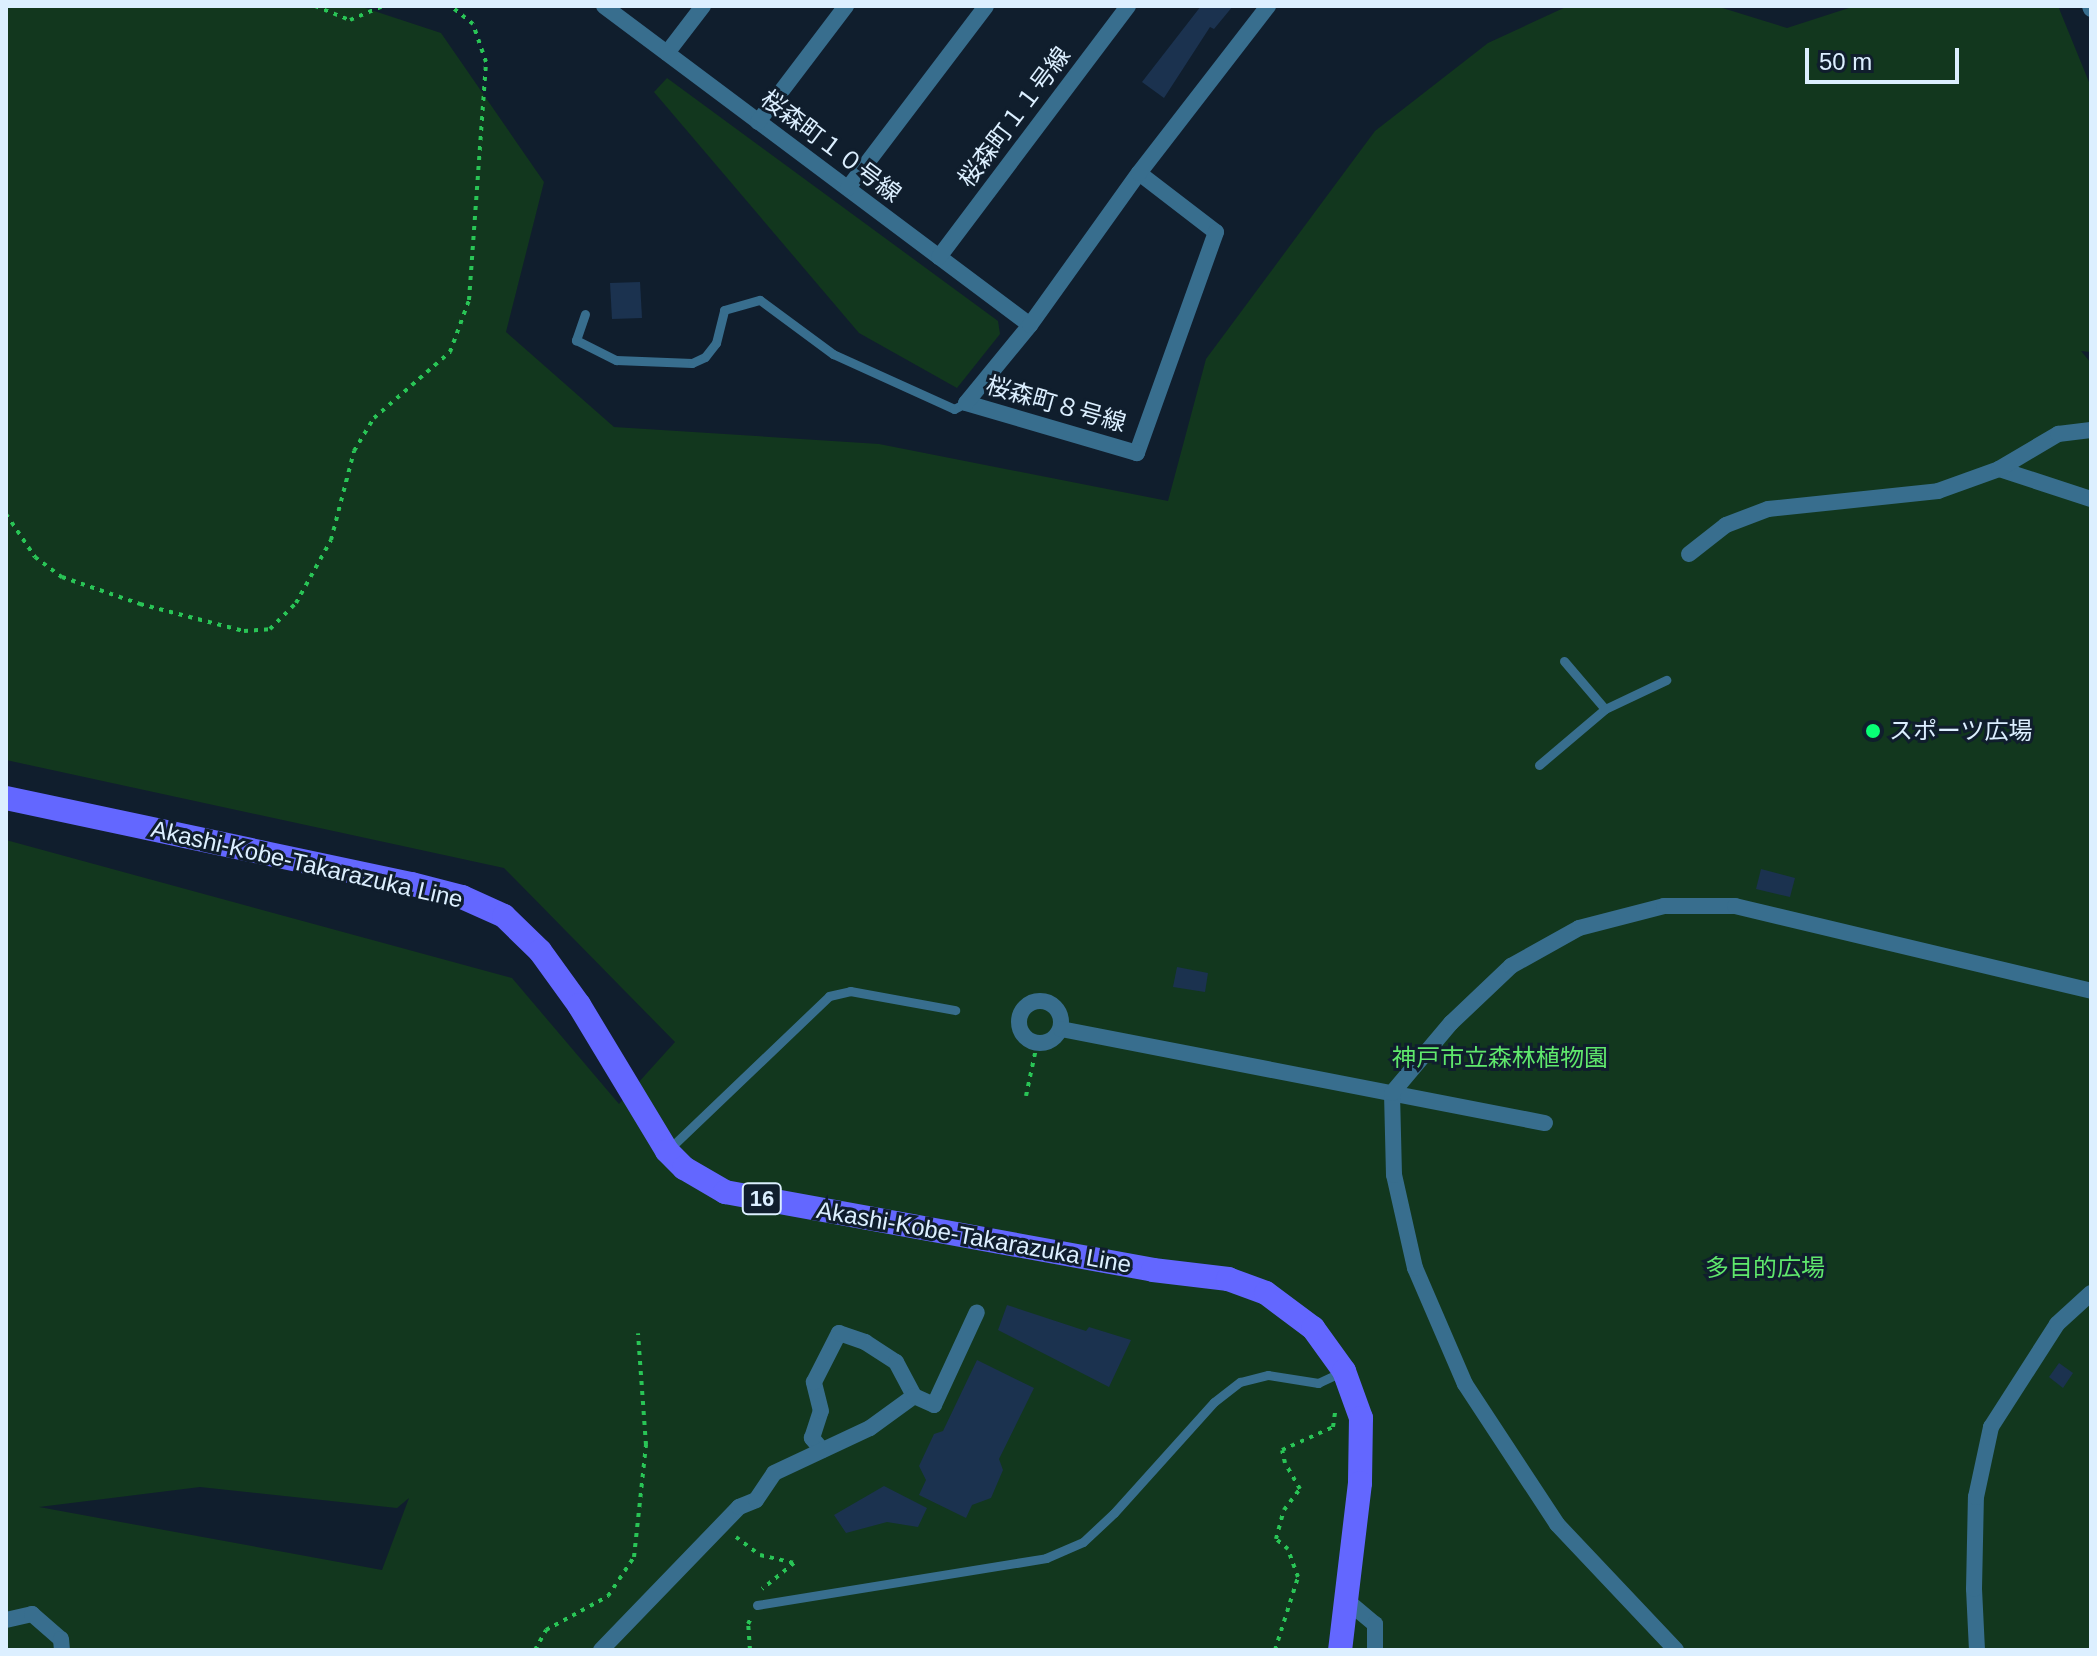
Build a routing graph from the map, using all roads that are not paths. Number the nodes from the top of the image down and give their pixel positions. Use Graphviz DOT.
graph roads {
  1 [pos="604,6"];
  2 [pos="703,6"];
  3 [pos="846,6"];
  4 [pos="986,6"];
  5 [pos="1128,6"];
  6 [pos="1258,9"];
  7 [pos="667,53"];
  8 [pos="758,122"];
  9 [pos="1139,173"];
  10 [pos="848,188"];
  11 [pos="939,257"];
  12 [pos="585,314"];
  13 [pos="1030,325"];
  14 [pos="966,403"];
  15 [pos="2091,430"];
  16 [pos="1999,469"];
  17 [pos="2091,499"];
  18 [pos="1689,554"];
  19 [pos="1564,661"];
  20 [pos="1666,680"];
  21 [pos="1605,709"];
  22 [pos="1539,765"];
  23 [pos="6,798"];
  24 [pos="2091,991"];
  25 [pos="955,1010"];
  26 [pos="1061,1029"];
  27 [pos="1392,1093"];
  28 [pos="1545,1123"];
  29 [pos="667,1151"];
  30 [pos="2091,1293"];
  31 [pos="977,1312"];
  32 [pos="1344,1371"];
  33 [pos="914,1396"];
  34 [pos="822,1450"];
  35 [pos="1346,1600"];
  36 [pos="757,1605"];
  37 [pos="6,1620"];
  38 [pos="62,1650"];
  39 [pos="601,1650"];
  40 [pos="1340,1650"];
  41 [pos="1375,1650"];
  42 [pos="1676,1650"];
  43 [pos="1977,1650"];
  1 -- 7 [label="street, 桜森町１０号線"];
  2 -- 7 [label="street"];
  3 -- 8 [label="street"];
  4 -- 10 [label="street"];
  5 -- 11 [label="street, 桜森町１１号線"];
  6 -- 9 [label="street, 桜森町８号線"];
  7 -- 8 [label="street, 桜森町１０号線"];
  8 -- 10 [label="street, 桜森町１０号線"];
  9 -- 13 [label="street, 桜森町８号線"];
  9 -- 14 [label="street, 桜森町８号線"];
  10 -- 11 [label="street, 桜森町１０号線"];
  11 -- 13 [label="street, 桜森町１０号線"];
  12 -- 14 [label="lane"];
  13 -- 14 [label="street, 桜森町８号線"];
  15 -- 16 [label="street"];
  16 -- 17 [label="street"];
  16 -- 18 [label="street"];
  19 -- 21 [label="lane"];
  20 -- 21 [label="lane"];
  21 -- 22 [label="lane"];
  23 -- 29 [label="main road, Akashi-Kobe-Takarazuka Line / 16"];
  24 -- 27 [label="street"];
  25 -- 29 [label="lane"];
  26 -- 26 [label="street"];
  26 -- 27 [label="street"];
  27 -- 28 [label="street"];
  27 -- 42 [label="street"];
  29 -- 32 [label="main road, Akashi-Kobe-Takarazuka Line / 16"];
  30 -- 43 [label="street"];
  31 -- 33 [label="street"];
  32 -- 35 [label="main road, Akashi-Kobe-Takarazuka Line / 16"];
  32 -- 36 [label="lane"];
  33 -- 34 [label="street"];
  33 -- 34 [label="street"];
  34 -- 39 [label="street"];
  35 -- 40 [label="main road, Akashi-Kobe-Takarazuka Line / 16"];
  35 -- 41 [label="street"];
  37 -- 38 [label="street"];
}
